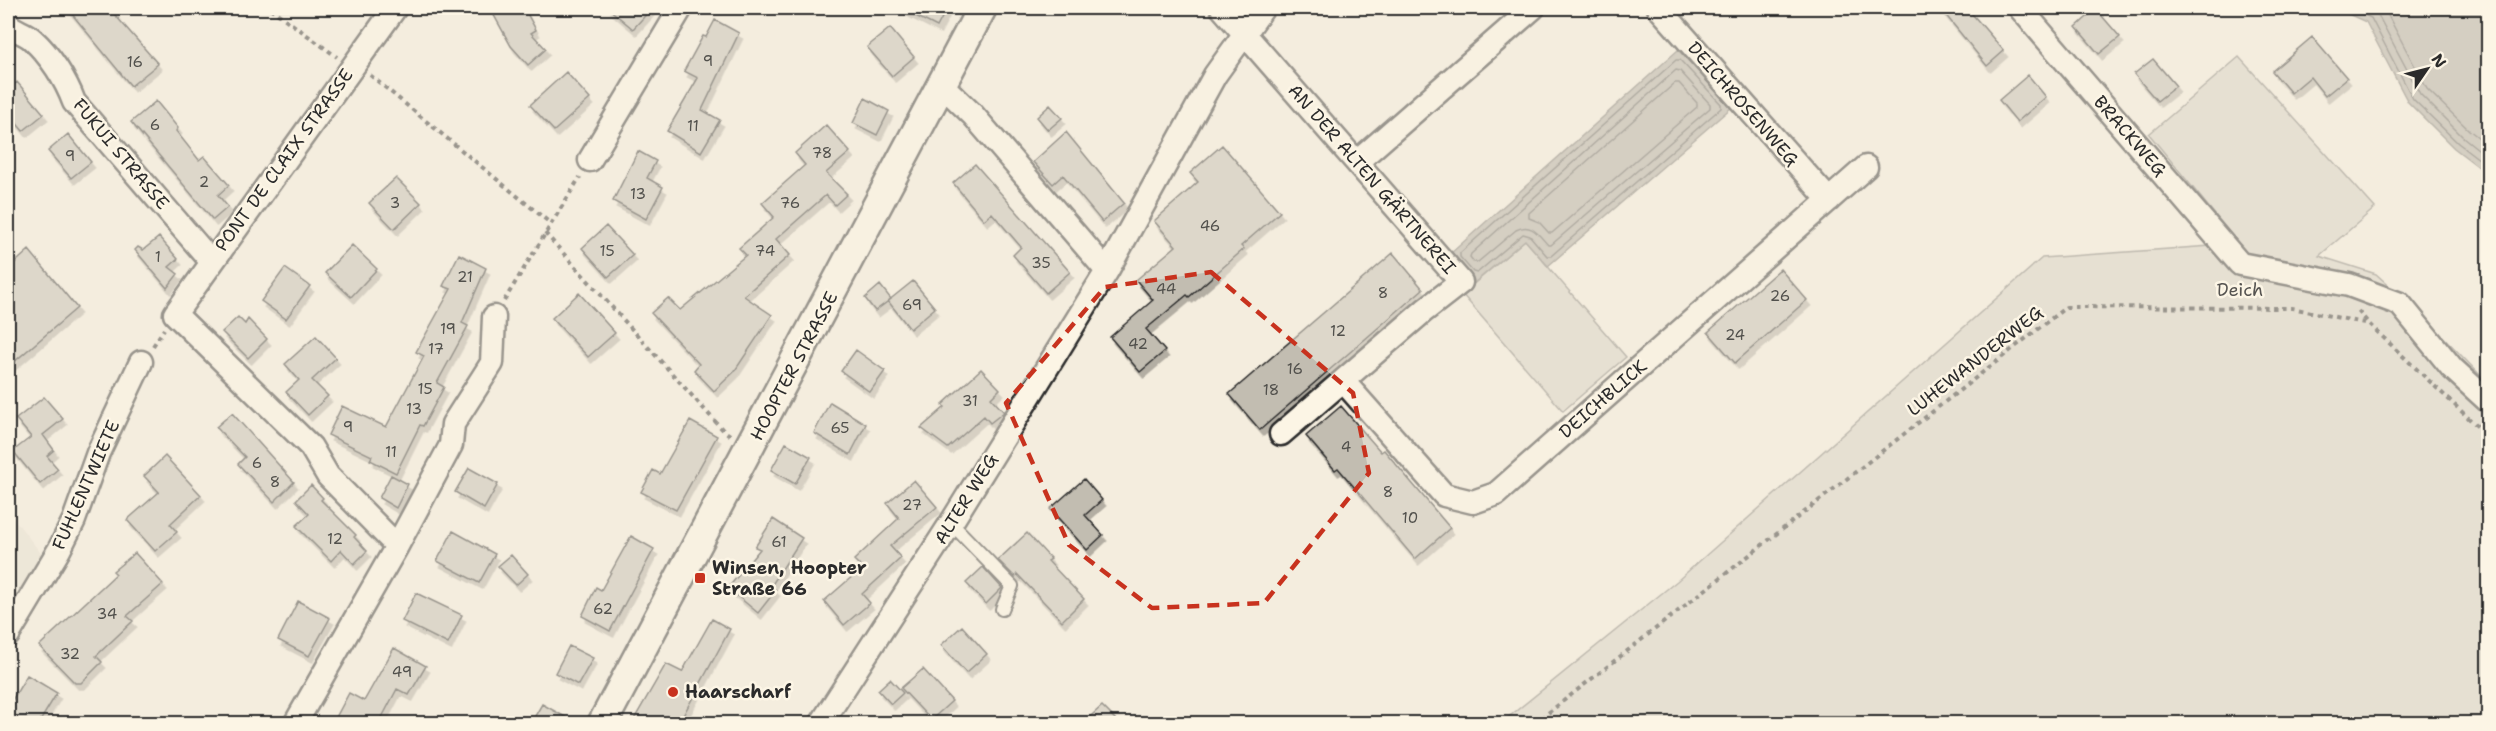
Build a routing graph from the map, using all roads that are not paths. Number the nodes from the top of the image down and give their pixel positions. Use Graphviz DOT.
graph roads {
  1 [pos="395,8"];
  2 [pos="982,8"];
  3 [pos="1222,8"];
  4 [pos="1263,8"];
  5 [pos="1533,8"];
  6 [pos="1659,8"];
  7 [pos="2020,8"];
  8 [pos="678,9"];
  9 [pos="8,24"];
  10 [pos="1245,33"];
  11 [pos="942,85"];
  12 [pos="590,160"];
  13 [pos="1358,161"];
  14 [pos="1866,167"];
  15 [pos="1828,200"];
  16 [pos="211,261"];
  17 [pos="1107,271"];
  18 [pos="494,317"];
  19 [pos="141,362"];
  20 [pos="1343,381"];
  21 [pos="2488,401"];
  22 [pos="1281,434"];
  23 [pos="951,523"];
  24 [pos="397,546"];
  25 [pos="1002,609"];
  26 [pos="8,635"];
  27 [pos="295,723"];
  28 [pos="602,723"];
  29 [pos="820,723"];
  1 -- 16 [label="street, PONT DE CLAIX STRASSE"];
  2 -- 11 [label="street, HOOPTER STRASSE"];
  3 -- 10 [label="street, AN DER ALTEN GÄRTNEREI"];
  4 -- 10 [label="street, ALTER WEG"];
  5 -- 13 [label="street"];
  6 -- 15 [label="street, DEICHROSENWEG"];
  7 -- 21 [label="street, BRACKWEG"];
  8 -- 12 [label="street"];
  9 -- 16 [label="street, FUKUI STRASSE"];
  10 -- 13 [label="street, AN DER ALTEN GÄRTNEREI"];
  10 -- 17 [label="street, ALTER WEG"];
  11 -- 17 [label="street"];
  11 -- 28 [label="street, HOOPTER STRASSE"];
  13 -- 20 [label="street, AN DER ALTEN GÄRTNEREI"];
  14 -- 15 [label="street, DEICHBLICK"];
  15 -- 20 [label="street, DEICHBLICK"];
  16 -- 24 [label="street, PONT DE CLAIX STRASSE"];
  17 -- 23 [label="street, ALTER WEG"];
  18 -- 24 [label="street"];
  19 -- 26 [label="street, FUHLENTWIETE"];
  20 -- 22 [label="street, AN DER ALTEN GÄRTNEREI"];
  23 -- 25 [label="lane"];
  23 -- 29 [label="street, ALTER WEG"];
  24 -- 27 [label="street"];
}
